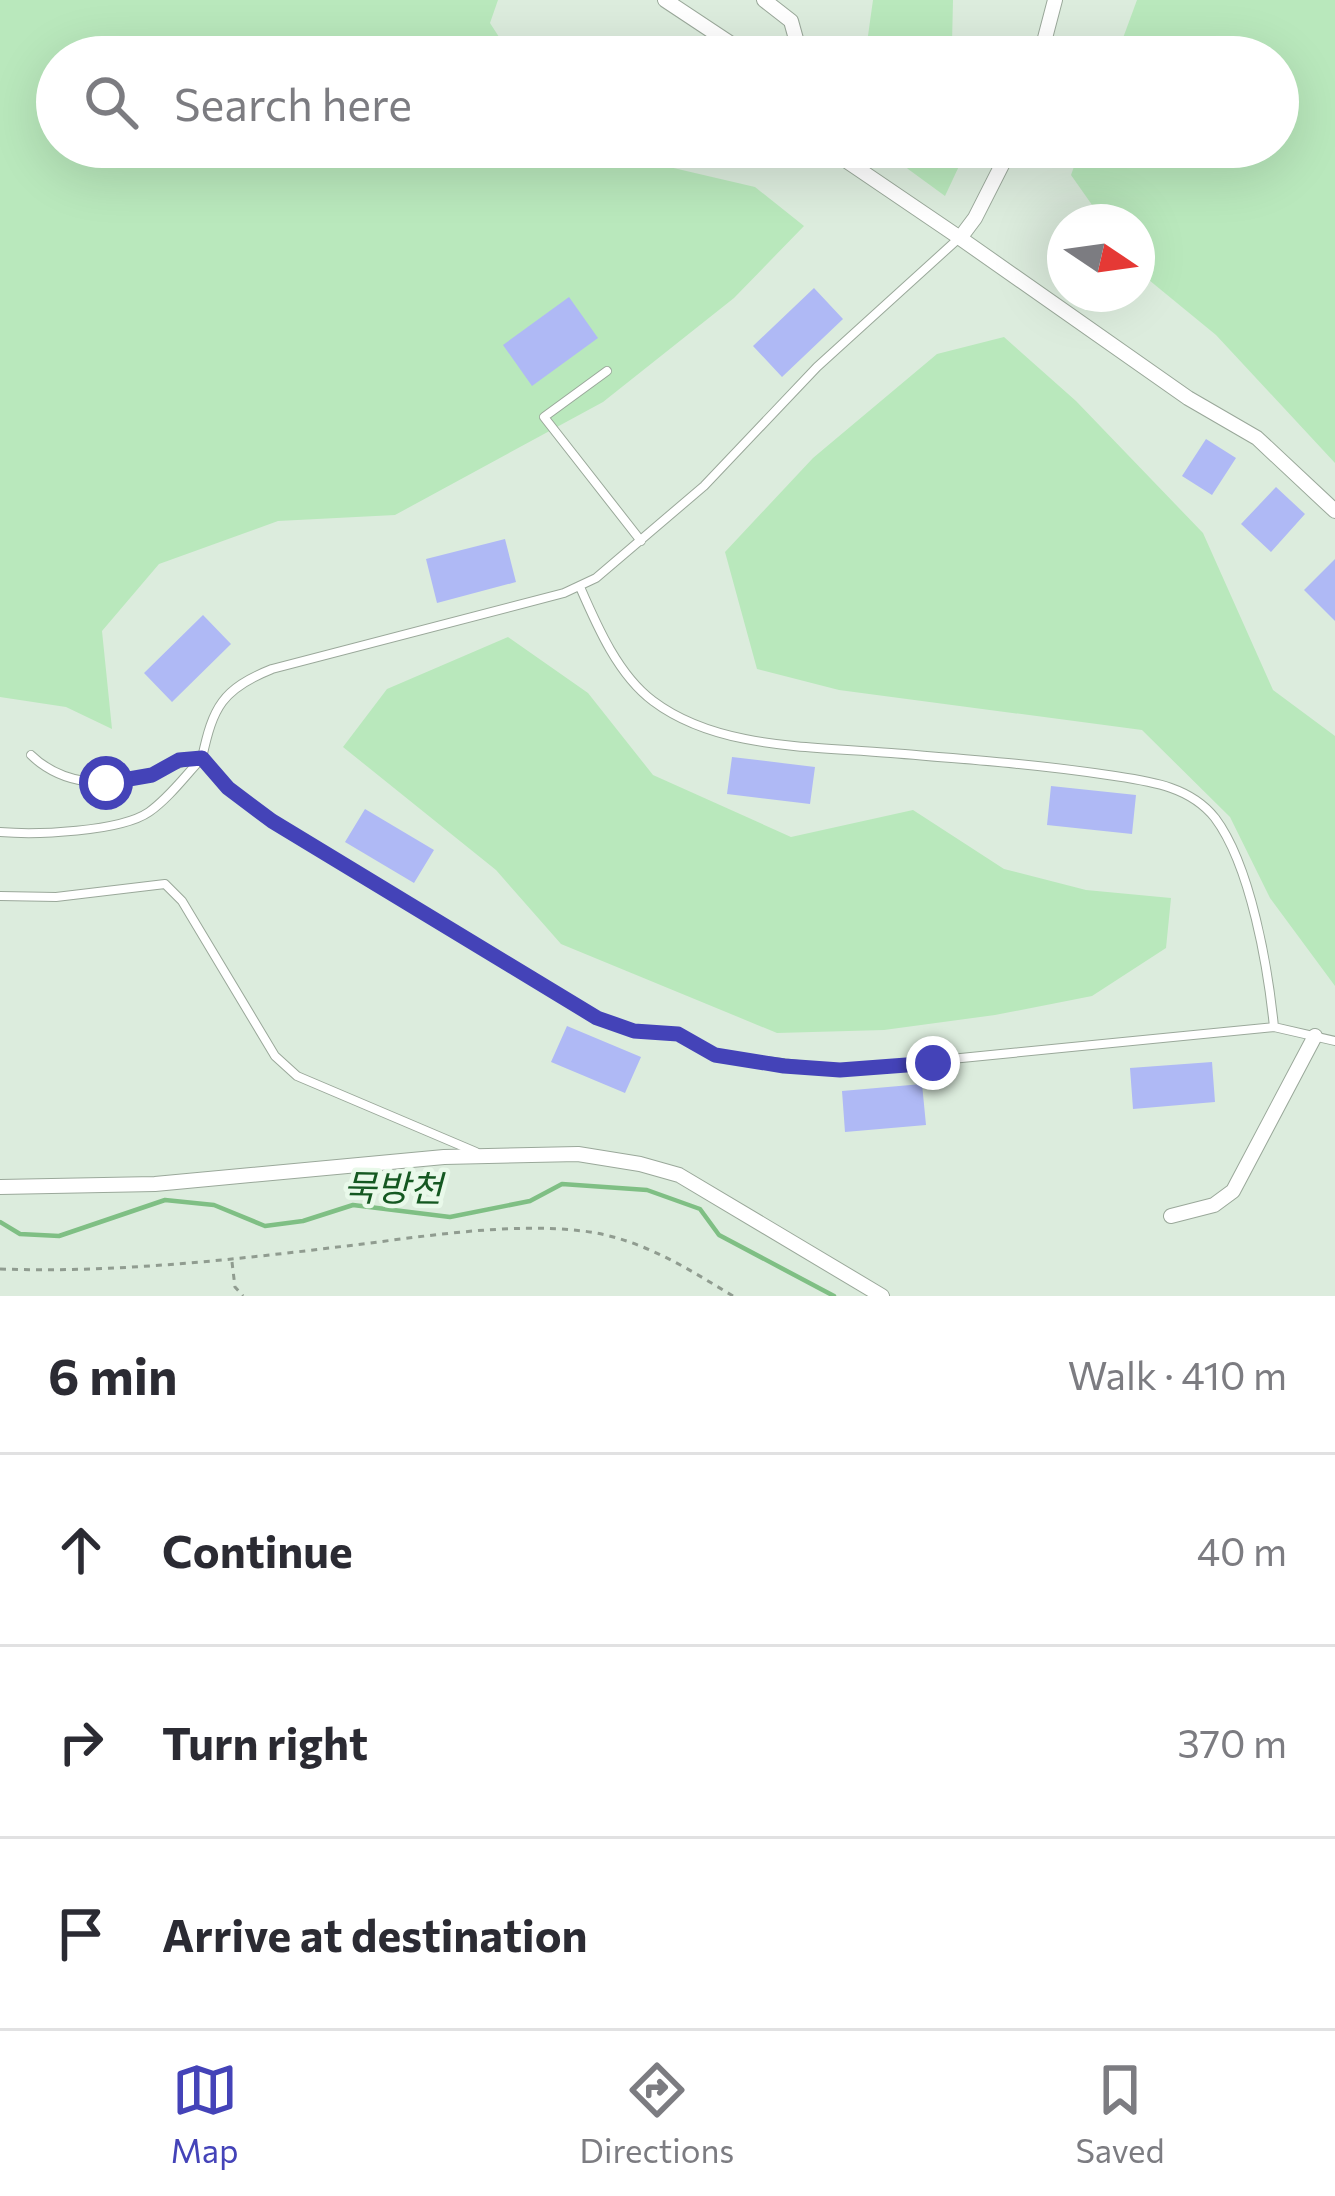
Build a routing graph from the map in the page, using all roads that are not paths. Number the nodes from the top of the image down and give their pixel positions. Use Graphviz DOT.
graph roads {
  1 [pos="665,0"];
  2 [pos="764,0"];
  3 [pos="1054,0"];
  4 [pos="719,36"];
  5 [pos="795,36"];
  6 [pos="1045,36"];
  7 [pos="857,168"];
  8 [pos="1001,168"];
  9 [pos="959,238"];
  10 [pos="607,371"];
  11 [pos="1335,512"];
  12 [pos="641,541"];
  13 [pos="580,587"];
  14 [pos="31,755"];
  15 [pos="202,758"];
  16 [pos="0,832"];
  17 [pos="0,896"];
  18 [pos="1274,1027"];
  19 [pos="1315,1036"];
  20 [pos="1335,1042"];
  21 [pos="483,1155"];
  22 [pos="0,1187"];
  23 [pos="1171,1216"];
  24 [pos="882,1296"];
  1 -- 4 [label="street"];
  2 -- 5 [label="street"];
  3 -- 6 [label="street"];
  7 -- 9 [label="street"];
  8 -- 9 [label="street"];
  9 -- 11 [label="street"];
  9 -- 12 [label="lane"];
  10 -- 12 [label="lane"];
  12 -- 13 [label="lane"];
  13 -- 15 [label="lane"];
  13 -- 18 [label="lane"];
  14 -- 15 [label="lane"];
  15 -- 16 [label="lane"];
  15 -- 18 [label="lane"];
  17 -- 21 [label="lane"];
  18 -- 19 [label="lane"];
  19 -- 20 [label="lane"];
  19 -- 23 [label="street"];
  21 -- 22 [label="street"];
  21 -- 24 [label="street"];
}
